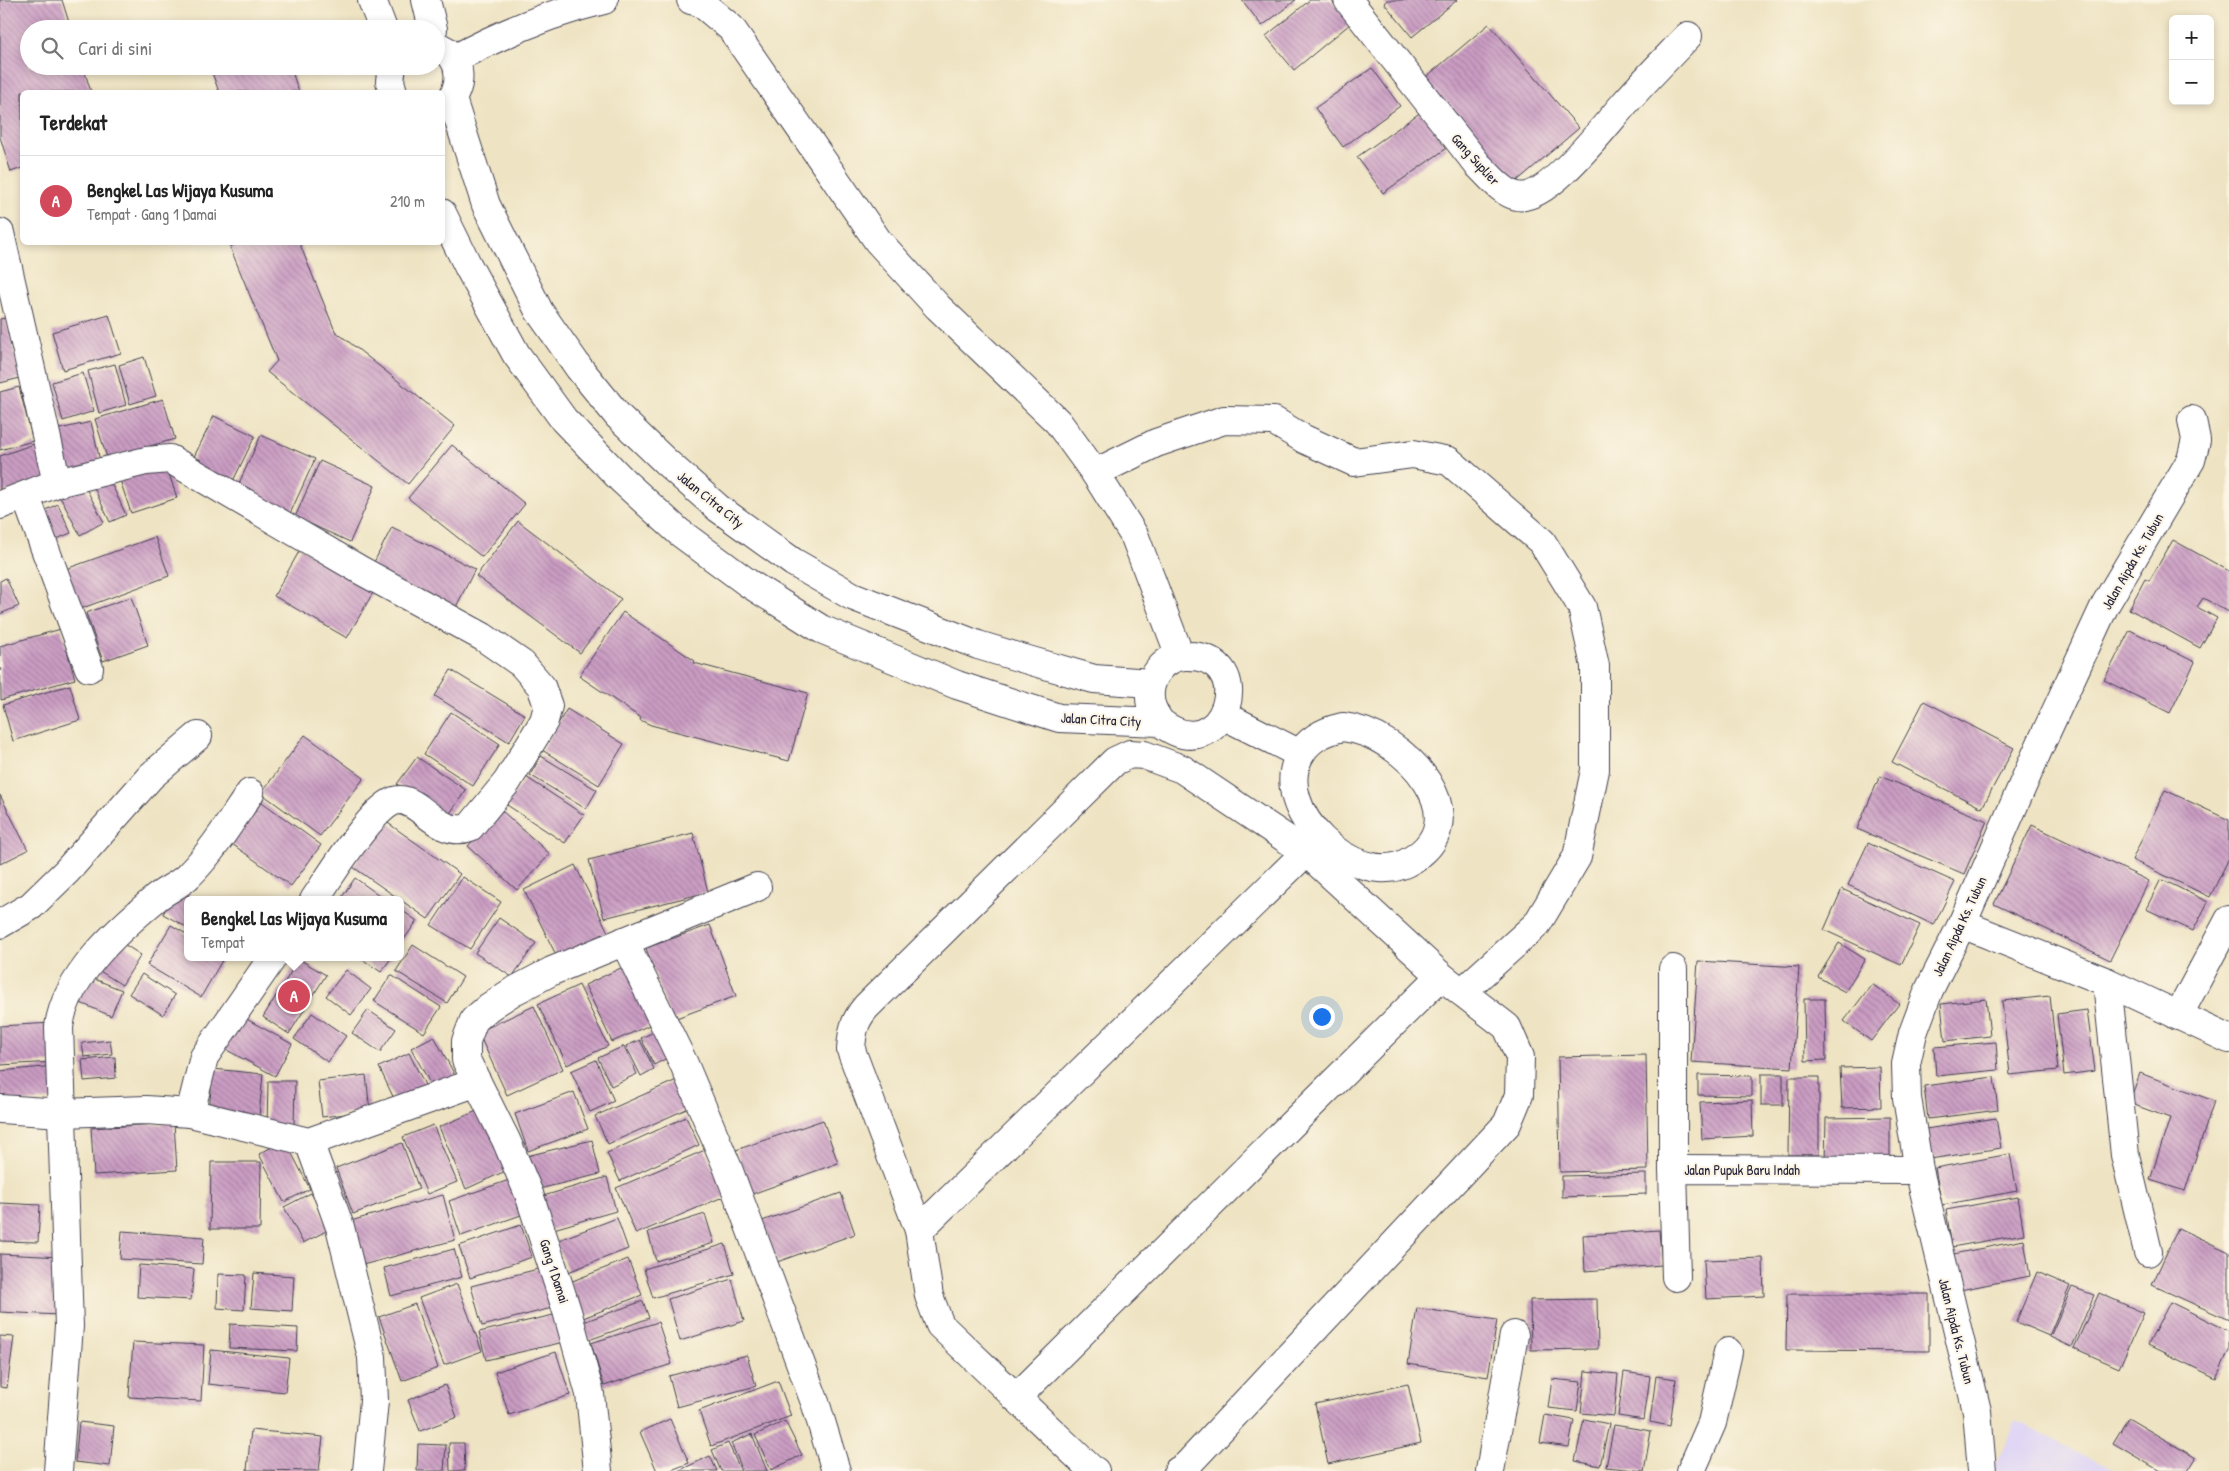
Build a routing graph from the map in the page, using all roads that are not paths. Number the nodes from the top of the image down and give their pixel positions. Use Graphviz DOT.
graph roads {
  1 [pos="372,0"];
  2 [pos="426,0"];
  3 [pos="604,0"];
  4 [pos="691,0"];
  5 [pos="1348,0"];
  6 [pos="380,20"];
  7 [pos="431,20"];
  8 [pos="1688,36"];
  9 [pos="445,49"];
  10 [pos="445,54"];
  11 [pos="391,75"];
  12 [pos="392,90"];
  13 [pos="447,104"];
  14 [pos="445,219"];
  15 [pos="0,233"];
  16 [pos="7,303"];
  17 [pos="2192,420"];
  18 [pos="1095,473"];
  19 [pos="57,483"];
  20 [pos="26,496"];
  21 [pos="0,505"];
  22 [pos="1180,656"];
  23 [pos="88,668"];
  24 [pos="1151,683"];
  25 [pos="1223,715"];
  26 [pos="1160,722"];
  27 [pos="198,736"];
  28 [pos="1300,754"];
  29 [pos="250,793"];
  30 [pos="1306,852"];
  31 [pos="757,887"];
  32 [pos="317,896"];
  33 [pos="2229,920"];
  34 [pos="0,924"];
  35 [pos="1962,924"];
  36 [pos="624,941"];
  37 [pos="270,961"];
  38 [pos="1674,969"];
  39 [pos="2107,982"];
  40 [pos="1451,984"];
  41 [pos="2178,1016"];
  42 [pos="2229,1039"];
  43 [pos="477,1082"];
  44 [pos="0,1109"];
  45 [pos="190,1113"];
  46 [pos="62,1114"];
  47 [pos="309,1142"];
  48 [pos="1673,1169"];
  49 [pos="1918,1170"];
  50 [pos="919,1230"];
  51 [pos="2148,1252"];
  52 [pos="1676,1277"];
  53 [pos="1514,1334"];
  54 [pos="1728,1352"];
  55 [pos="1016,1398"];
  56 [pos="58,1471"];
  57 [pos="367,1471"];
  58 [pos="598,1471"];
  59 [pos="836,1471"];
  60 [pos="1095,1471"];
  61 [pos="1178,1471"];
  62 [pos="1490,1471"];
  63 [pos="1691,1471"];
  64 [pos="1981,1471"];
  1 -- 6 [label="street"];
  2 -- 7 [label="street"];
  3 -- 9 [label="street"];
  4 -- 18 [label="street"];
  5 -- 8 [label="street, Gang Suplier"];
  10 -- 13 [label="street"];
  11 -- 12 [label="street"];
  13 -- 24 [label="street, Jalan Citra City"];
  14 -- 26 [label="street, Jalan Citra City"];
  15 -- 16 [label="street"];
  16 -- 19 [label="street"];
  17 -- 35 [label="street, Jalan Aipda Ks. Tubun"];
  18 -- 22 [label="street"];
  18 -- 40 [label="street"];
  19 -- 20 [label="street"];
  19 -- 32 [label="street"];
  20 -- 21 [label="street"];
  20 -- 23 [label="street"];
  22 -- 24 [label="street"];
  22 -- 25 [label="street"];
  24 -- 26 [label="street, Jalan Citra City"];
  25 -- 26 [label="street, Jalan Citra City"];
  25 -- 28 [label="street"];
  27 -- 34 [label="street"];
  28 -- 28 [label="street"];
  29 -- 46 [label="street"];
  30 -- 40 [label="street"];
  30 -- 50 [label="street"];
  30 -- 50 [label="street"];
  31 -- 36 [label="street, Gang 1 Damai"];
  33 -- 41 [label="street"];
  35 -- 39 [label="street"];
  35 -- 49 [label="street, Jalan Aipda Ks. Tubun"];
  36 -- 43 [label="street, Gang 1 Damai"];
  36 -- 59 [label="street"];
  37 -- 45 [label="street"];
  38 -- 48 [label="street"];
  39 -- 41 [label="street"];
  39 -- 51 [label="street"];
  40 -- 55 [label="street"];
  40 -- 61 [label="street"];
  41 -- 42 [label="street"];
  43 -- 47 [label="street"];
  43 -- 58 [label="street, Gang 1 Damai"];
  44 -- 46 [label="street"];
  45 -- 46 [label="street"];
  45 -- 47 [label="street"];
  46 -- 56 [label="street"];
  47 -- 57 [label="street"];
  48 -- 49 [label="street, Jalan Pupuk Baru Indah"];
  48 -- 52 [label="street, Jalan Pupuk Baru Indah"];
  49 -- 64 [label="street, Jalan Aipda Ks. Tubun"];
  50 -- 55 [label="street"];
  53 -- 62 [label="street"];
  54 -- 63 [label="street"];
  55 -- 60 [label="street"];
}
